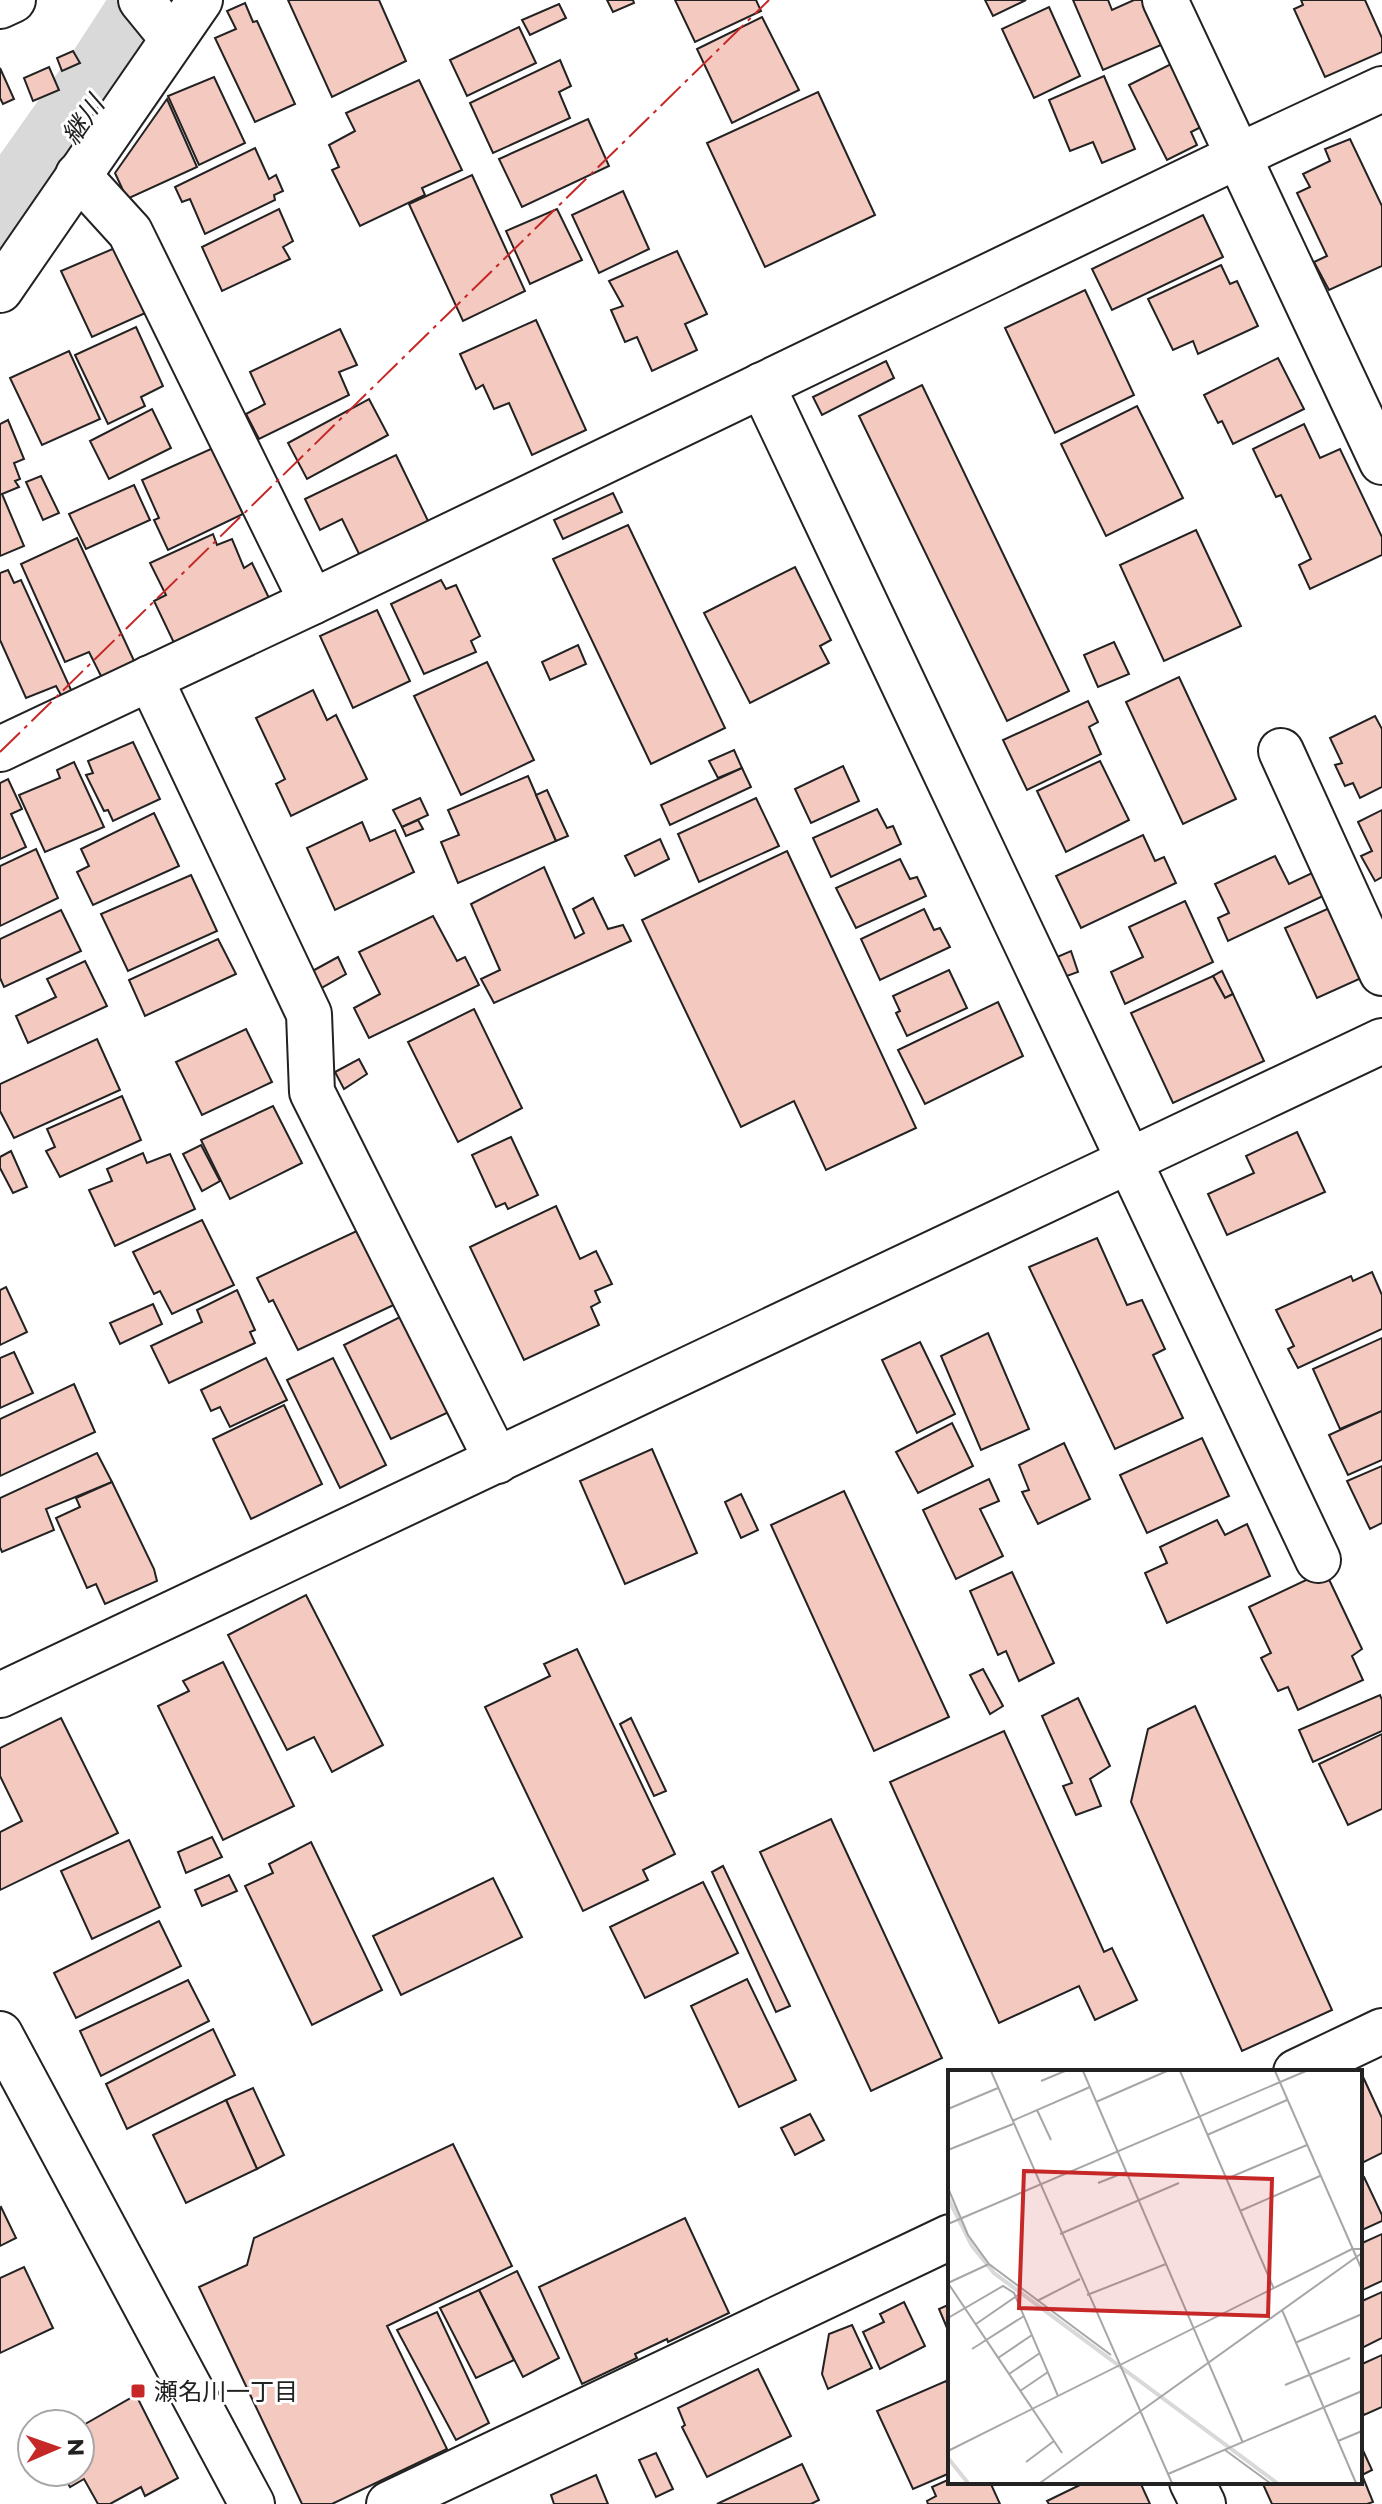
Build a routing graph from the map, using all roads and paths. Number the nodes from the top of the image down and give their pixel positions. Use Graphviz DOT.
graph roads {
  1 [pos="13,0"];
  2 [pos="141,0"];
  3 [pos="200,0"];
  4 [pos="1165,0"];
  5 [pos="0,6"];
  6 [pos="172,38"];
  7 [pos="1382,89"];
  8 [pos="1238,156"];
  9 [pos="78,175"];
  10 [pos="0,290"];
  11 [pos="762,385"];
  12 [pos="1382,462"];
  13 [pos="312,602"];
  14 [pos="150,678"];
  15 [pos="0,749"];
  16 [pos="1281,751"];
  17 [pos="1382,973"];
  18 [pos="1382,1041"];
  19 [pos="1128,1161"];
  20 [pos="497,1461"];
  21 [pos="1318,1560"];
  22 [pos="0,1695"];
  23 [pos="0,2034"];
  24 [pos="1378,2043"];
  25 [pos="1302,2070"];
  26 [pos="948,2238"];
  27 [pos="1193,2484"];
  28 [pos="252,2504"];
  29 [pos="389,2504"];
  30 [pos="1203,2504"];
  1 -- 5 [label="street"];
  2 -- 6 [label="street"];
  3 -- 6 [label="street"];
  4 -- 8 [label="street"];
  6 -- 9 [label="street"];
  7 -- 8 [label="street"];
  8 -- 11 [label="street"];
  8 -- 12 [label="street"];
  9 -- 10 [label="street"];
  9 -- 13 [label="street"];
  11 -- 13 [label="street"];
  11 -- 19 [label="street"];
  13 -- 14 [label="street"];
  14 -- 15 [label="street"];
  14 -- 20 [label="street"];
  16 -- 17 [label="street"];
  18 -- 19 [label="street"];
  19 -- 20 [label="street"];
  19 -- 21 [label="street"];
  20 -- 22 [label="street"];
  23 -- 28 [label="street"];
  24 -- 25 [label="street"];
  26 -- 29 [label="street"];
  27 -- 30 [label="street"];
}
